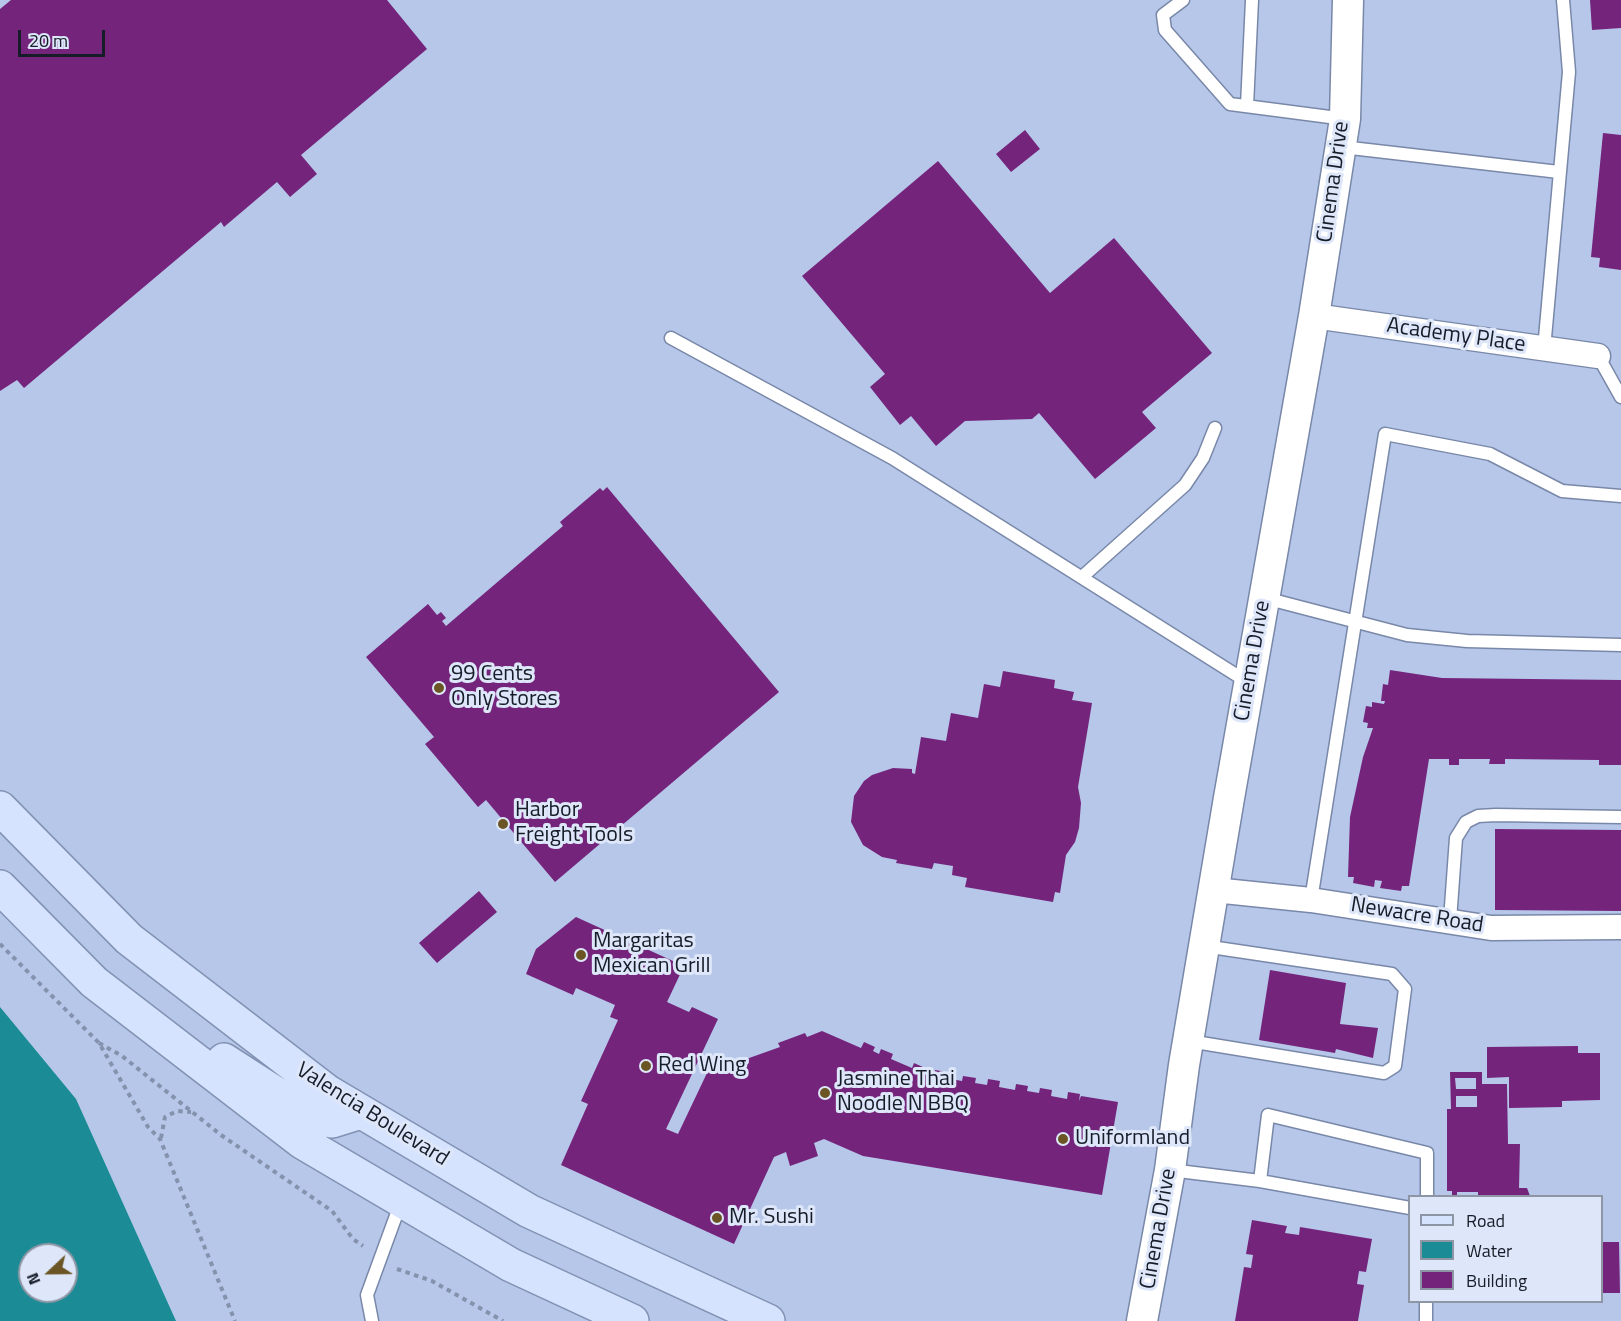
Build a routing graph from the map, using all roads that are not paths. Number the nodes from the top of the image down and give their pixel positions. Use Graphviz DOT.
graph roads {
  1 [pos="1183,0"];
  2 [pos="1252,0"];
  3 [pos="1348,0"];
  4 [pos="1563,0"];
  5 [pos="1247,106"];
  6 [pos="1342,133"];
  7 [pos="1560,172"];
  8 [pos="1314,316"];
  9 [pos="671,338"];
  10 [pos="1544,349"];
  11 [pos="1598,356"];
  12 [pos="1621,397"];
  13 [pos="1215,428"];
  14 [pos="1621,496"];
  15 [pos="1082,577"];
  16 [pos="1264,598"];
  17 [pos="1354,621"];
  18 [pos="1621,645"];
  19 [pos="1249,683"];
  20 [pos="0,808"];
  21 [pos="1621,818"];
  22 [pos="0,887"];
  23 [pos="1214,890"];
  24 [pos="1311,900"];
  25 [pos="1450,920"];
  26 [pos="1621,927"];
  27 [pos="1204,946"];
  28 [pos="94,982"];
  29 [pos="1188,1041"];
  30 [pos="361,1112"];
  31 [pos="1170,1170"];
  32 [pos="1260,1181"];
  33 [pos="1427,1195"];
  34 [pos="402,1201"];
  35 [pos="1408,1208"];
  36 [pos="1426,1303"];
  37 [pos="372,1321"];
  38 [pos="632,1321"];
  39 [pos="768,1321"];
  40 [pos="1142,1321"];
  41 [pos="1426,1321"];
  1 -- 5 [label="lane"];
  2 -- 5 [label="lane"];
  3 -- 6 [label="street, Cinema Drive"];
  4 -- 7 [label="lane"];
  5 -- 6 [label="lane"];
  6 -- 7 [label="lane"];
  6 -- 8 [label="street, Cinema Drive"];
  7 -- 10 [label="lane"];
  8 -- 10 [label="street, Academy Place"];
  8 -- 16 [label="street, Cinema Drive"];
  9 -- 15 [label="lane"];
  10 -- 11 [label="street, Academy Place"];
  11 -- 12 [label="lane"];
  13 -- 15 [label="lane"];
  14 -- 17 [label="lane"];
  15 -- 19 [label="lane"];
  16 -- 17 [label="lane"];
  16 -- 19 [label="street, Cinema Drive"];
  17 -- 18 [label="lane"];
  17 -- 24 [label="lane"];
  19 -- 23 [label="street, Cinema Drive"];
  20 -- 30 [label="main road, Valencia Boulevard"];
  21 -- 25 [label="lane"];
  22 -- 28 [label="main road"];
  23 -- 24 [label="street, Newacre Road"];
  23 -- 27 [label="street, Cinema Drive"];
  24 -- 25 [label="street, Newacre Road"];
  25 -- 26 [label="street, Newacre Road"];
  27 -- 29 [label="street, Cinema Drive"];
  27 -- 29 [label="lane"];
  28 -- 30 [label="main road"];
  28 -- 34 [label="main road"];
  29 -- 31 [label="street, Cinema Drive"];
  30 -- 39 [label="main road, Valencia Boulevard"];
  31 -- 32 [label="lane"];
  31 -- 40 [label="street, Cinema Drive"];
  32 -- 33 [label="lane"];
  32 -- 35 [label="lane"];
  34 -- 37 [label="lane"];
  34 -- 38 [label="main road"];
  36 -- 41 [label="lane"];
}
